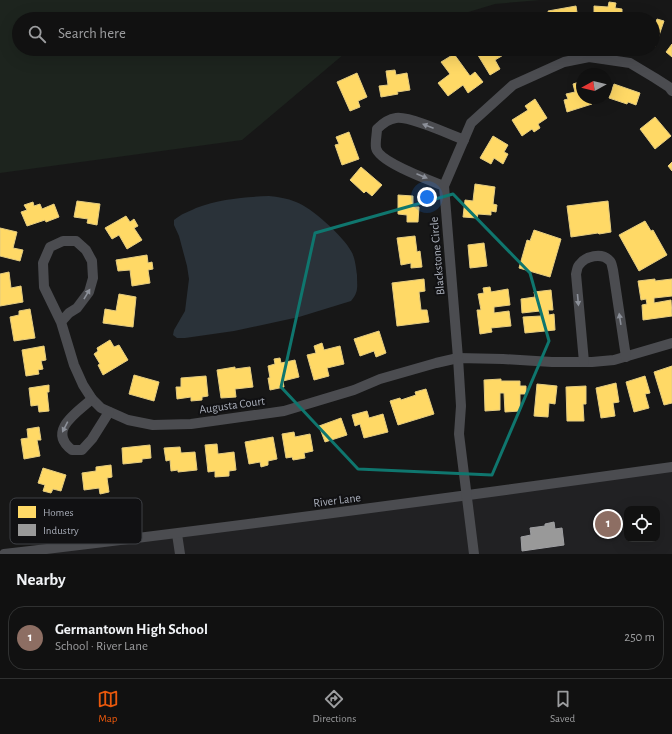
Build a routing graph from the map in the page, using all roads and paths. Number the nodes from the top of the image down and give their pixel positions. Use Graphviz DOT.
graph roads {
  1 [pos="672,91"];
  2 [pos="464,140"];
  3 [pos="444,186"];
  4 [pos="61,322"];
  5 [pos="672,343"];
  6 [pos="626,357"];
  7 [pos="458,358"];
  8 [pos="584,362"];
  9 [pos="92,399"];
  10 [pos="109,412"];
  11 [pos="672,467"];
  12 [pos="466,496"];
  13 [pos="177,534"];
  14 [pos="142,538"];
  15 [pos="90,544"];
  16 [pos="4,554"];
  17 [pos="180,554"];
  18 [pos="474,554"];
  1 -- 2 [label="street, Blackstone Circle"];
  2 -- 3 [label="street, Blackstone Circle"];
  2 -- 3 [label="street, one-way"];
  3 -- 7 [label="street, Blackstone Circle"];
  4 -- 4 [label="street, Augusta Court, one-way"];
  4 -- 9 [label="street, Augusta Court"];
  5 -- 6 [label="street"];
  6 -- 8 [label="street"];
  6 -- 8 [label="street, one-way"];
  7 -- 8 [label="street"];
  7 -- 10 [label="street, Augusta Court"];
  7 -- 12 [label="street, Blackstone Circle"];
  9 -- 10 [label="street, Augusta Court"];
  9 -- 10 [label="street, one-way"];
  11 -- 12 [label="street, River Lane"];
  12 -- 13 [label="street, River Lane"];
  12 -- 18 [label="street, Blackstone Circle"];
  13 -- 14 [label="street, River Lane"];
  13 -- 17 [label="street"];
  15 -- 16 [label="street, River Lane"];
}
